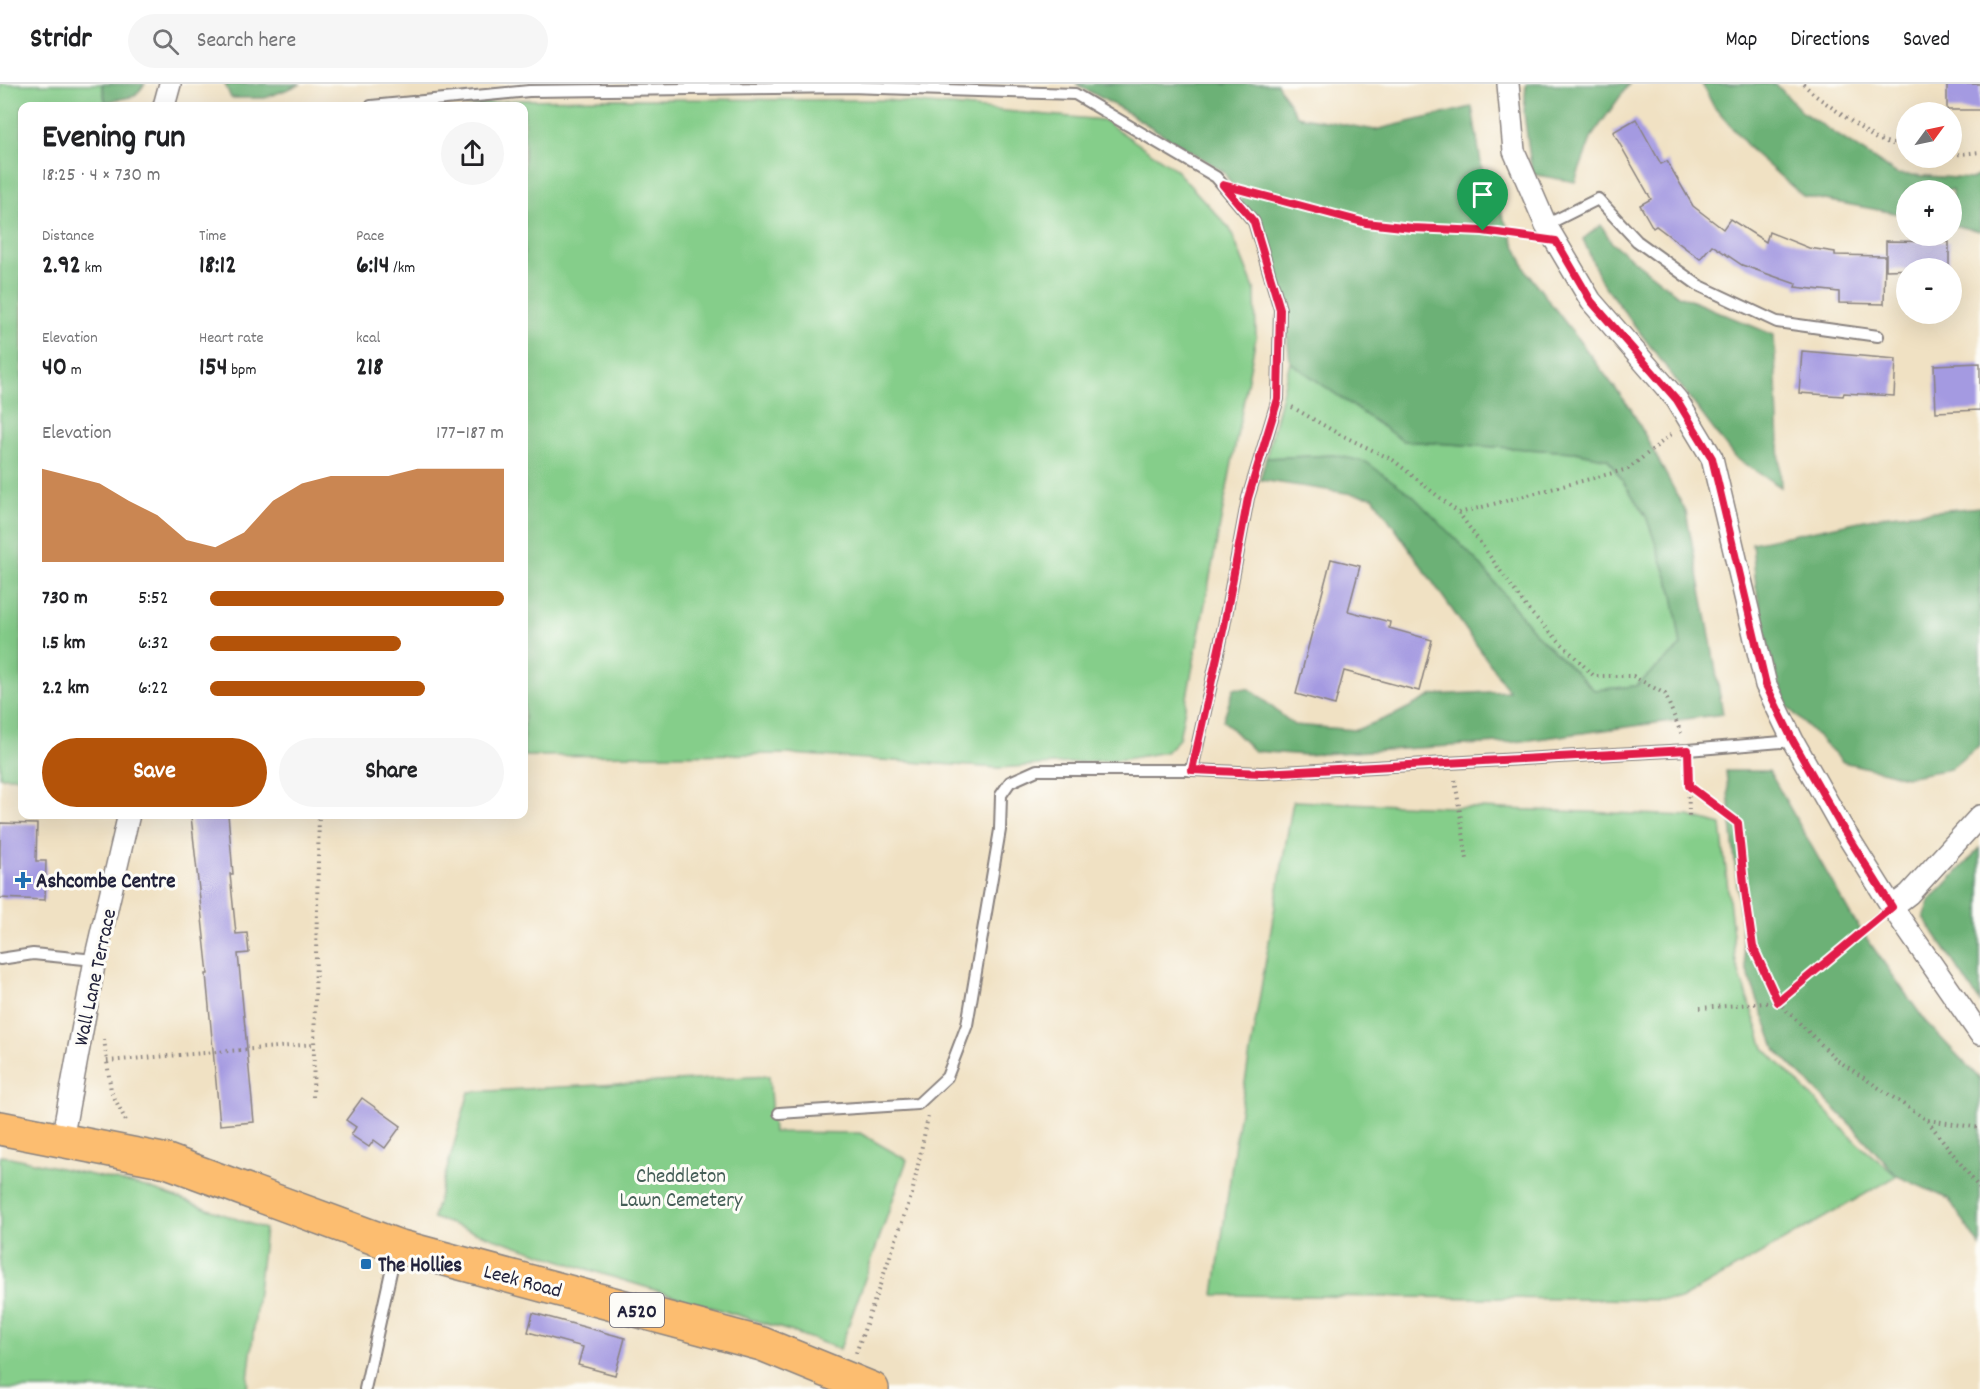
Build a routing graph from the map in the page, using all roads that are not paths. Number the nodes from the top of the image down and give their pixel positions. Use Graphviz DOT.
graph roads {
  1 [pos="170,84"];
  2 [pos="1508,84"];
  3 [pos="165,102"];
  4 [pos="413,102"];
  5 [pos="1551,233"];
  6 [pos="1878,336"];
  7 [pos="1793,741"];
  8 [pos="1192,770"];
  9 [pos="1980,816"];
  10 [pos="128,819"];
  11 [pos="1892,907"];
  12 [pos="0,959"];
  13 [pos="95,960"];
  14 [pos="1980,1035"];
  15 [pos="779,1113"];
  16 [pos="0,1128"];
  17 [pos="62,1140"];
  18 [pos="397,1246"];
  19 [pos="860,1384"];
  20 [pos="365,1389"];
  1 -- 3 [label="street"];
  2 -- 5 [label="street"];
  4 -- 8 [label="lane"];
  5 -- 6 [label="lane"];
  5 -- 7 [label="street"];
  7 -- 8 [label="lane"];
  7 -- 11 [label="street"];
  8 -- 15 [label="lane"];
  9 -- 11 [label="street"];
  10 -- 13 [label="street, Wall Lane Terrace"];
  11 -- 14 [label="street"];
  12 -- 13 [label="lane"];
  13 -- 17 [label="street, Wall Lane Terrace"];
  16 -- 17 [label="highway, Leek Road / A520"];
  17 -- 18 [label="highway, Leek Road / A520"];
  18 -- 19 [label="highway, Leek Road / A520"];
  18 -- 20 [label="lane"];
}
